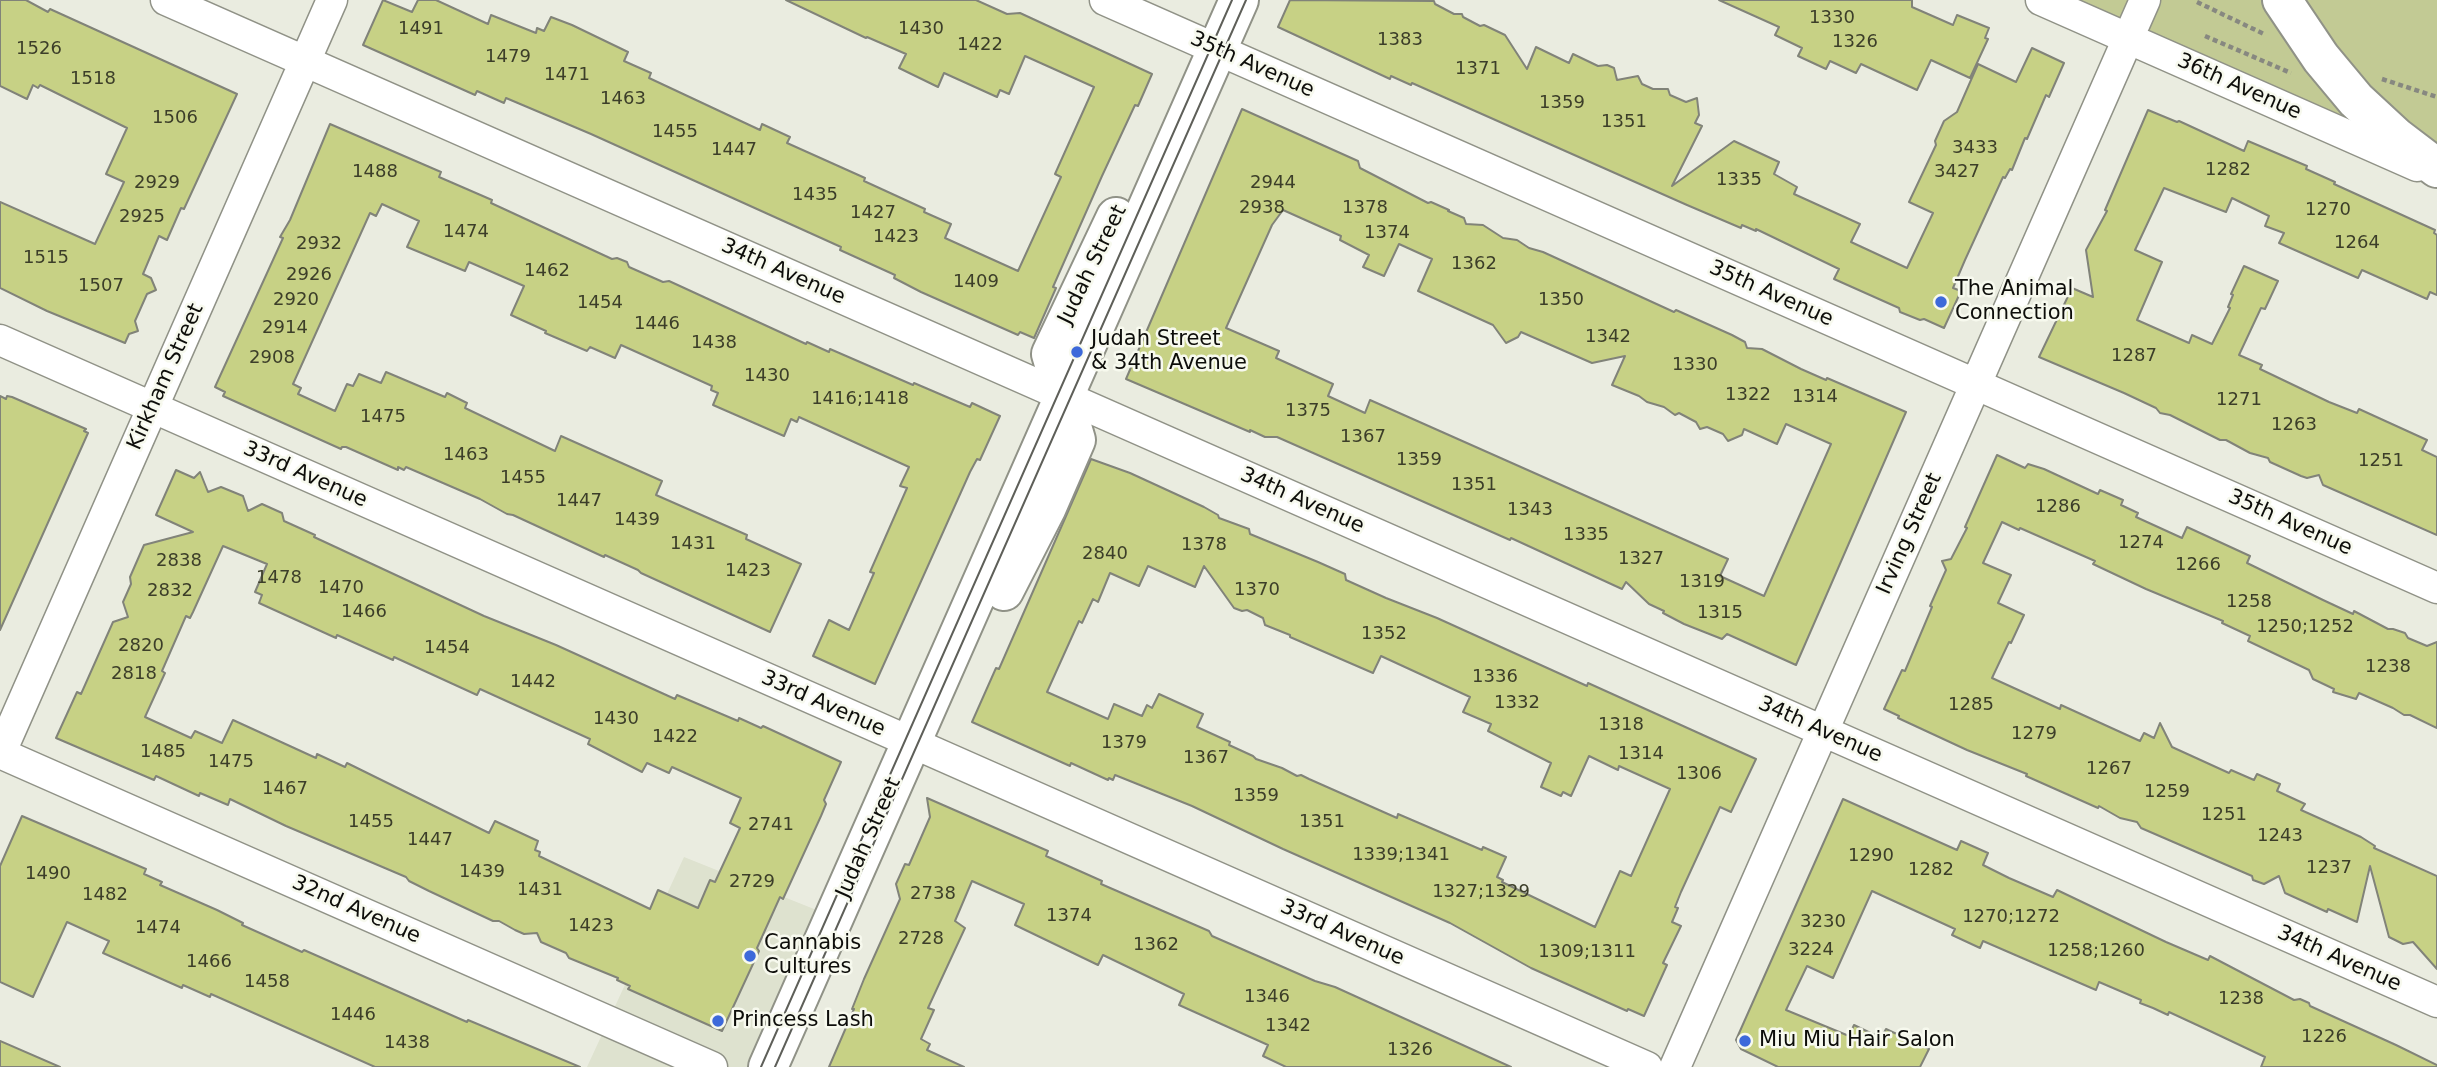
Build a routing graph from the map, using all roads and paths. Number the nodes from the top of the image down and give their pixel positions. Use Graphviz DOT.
graph roads {
  1 [pos="166,0"];
  2 [pos="332,0"];
  3 [pos="1105,0"];
  4 [pos="1239,0"];
  5 [pos="2040,0"];
  6 [pos="2145,0"];
  7 [pos="2281,0"];
  8 [pos="2197,2"];
  9 [pos="2205,36"];
  10 [pos="2272,37"];
  11 [pos="2129,39"];
  12 [pos="1217,50"];
  13 [pos="305,61"];
  14 [pos="2298,76"];
  15 [pos="2373,76"];
  16 [pos="2437,97"];
  17 [pos="2437,169"];
  18 [pos="2437,175"];
  19 [pos="0,340"];
  20 [pos="1976,384"];
  21 [pos="1064,396"];
  22 [pos="152,407"];
  23 [pos="2437,588"];
  24 [pos="1822,731"];
  25 [pos="911,743"];
  26 [pos="0,753"];
  27 [pos="2437,1002"];
  28 [pos="712,1067"];
  29 [pos="768,1067"];
  30 [pos="1647,1067"];
  31 [pos="1675,1067"];
  1 -- 13 [label="street, 34th Avenue"];
  2 -- 13 [label="street, Kirkham Street"];
  3 -- 12 [label="street, 35th Avenue"];
  4 -- 12 [label="street, Judah Street"];
  5 -- 11 [label="street, 36th Avenue"];
  6 -- 11 [label="street, Irving Street"];
  7 -- 17 [label="street"];
  8 -- 10 [label="path"];
  9 -- 14 [label="path"];
  11 -- 18 [label="street, 36th Avenue"];
  11 -- 20 [label="street, Irving Street"];
  12 -- 20 [label="street, 35th Avenue"];
  12 -- 21 [label="street, Judah Street"];
  13 -- 21 [label="street, 34th Avenue"];
  13 -- 22 [label="street, Kirkham Street"];
  15 -- 16 [label="path"];
  19 -- 22 [label="street, 33rd Avenue"];
  20 -- 23 [label="street, 35th Avenue"];
  20 -- 24 [label="street, Irving Street"];
  21 -- 24 [label="street, 34th Avenue"];
  21 -- 25 [label="street, Judah Street"];
  22 -- 25 [label="street, 33rd Avenue"];
  22 -- 26 [label="street, Kirkham Street"];
  24 -- 27 [label="street, 34th Avenue"];
  24 -- 31 [label="street, Irving Street"];
  25 -- 29 [label="street, Judah Street"];
  25 -- 30 [label="street, 33rd Avenue"];
  26 -- 28 [label="street, 32nd Avenue"];
}
